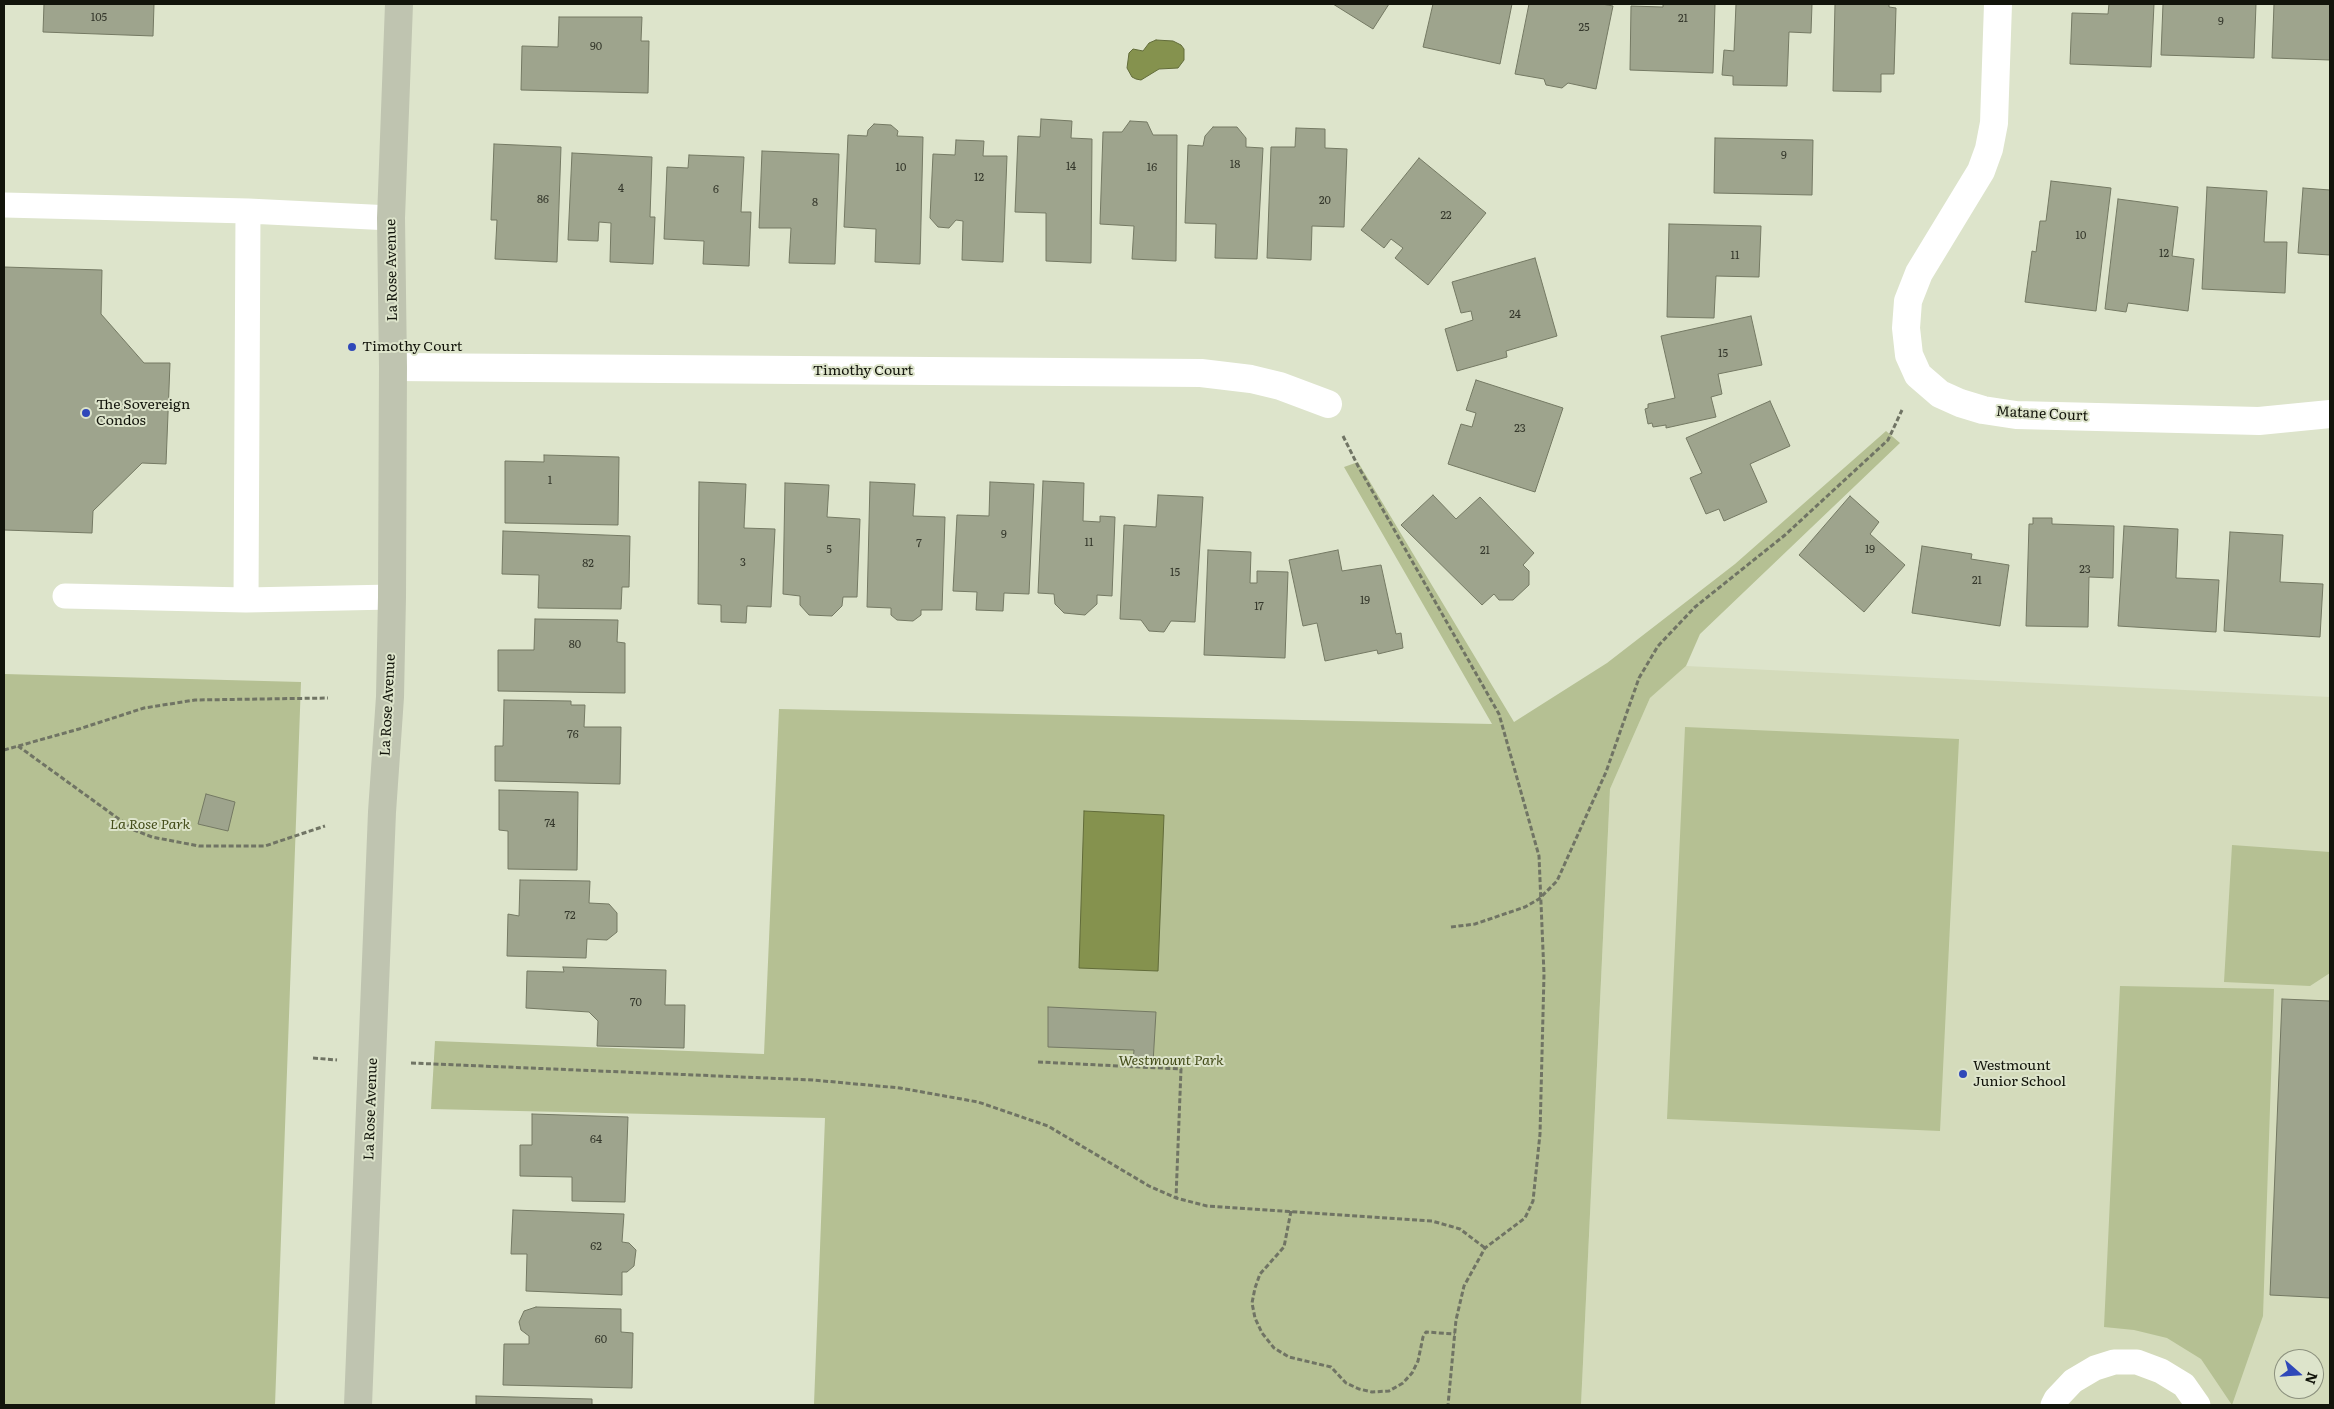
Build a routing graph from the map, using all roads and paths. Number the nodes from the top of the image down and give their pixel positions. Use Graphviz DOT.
graph roads {
  1 [pos="399,4"];
  2 [pos="1998,4"];
  3 [pos="4,205"];
  4 [pos="248,211"];
  5 [pos="391,218"];
  6 [pos="393,367"];
  7 [pos="1918,375"];
  8 [pos="1328,404"];
  9 [pos="2330,414"];
  10 [pos="65,596"];
  11 [pos="392,597"];
  12 [pos="246,600"];
  13 [pos="328,698"];
  14 [pos="18,746"];
  15 [pos="4,750"];
  16 [pos="324,826"];
  17 [pos="1539,899"];
  18 [pos="1451,927"];
  19 [pos="313,1058"];
  20 [pos="340,1060"];
  21 [pos="1038,1062"];
  22 [pos="410,1063"];
  23 [pos="1176,1198"];
  24 [pos="1291,1212"];
  25 [pos="1486,1248"];
  26 [pos="1455,1334"];
  27 [pos="358,1405"];
  28 [pos="1448,1405"];
  29 [pos="2053,1405"];
  30 [pos="2198,1405"];
  1 -- 5 [label="street, La Rose Avenue"];
  2 -- 7 [label="street, Matane Court"];
  3 -- 4 [label="lane"];
  4 -- 5 [label="lane"];
  4 -- 12 [label="lane"];
  5 -- 6 [label="street, La Rose Avenue"];
  6 -- 8 [label="street, Timothy Court"];
  6 -- 11 [label="street, La Rose Avenue"];
  7 -- 9 [label="street, Matane Court"];
  7 -- 17 [label="path"];
  8 -- 17 [label="path"];
  10 -- 12 [label="lane"];
  11 -- 12 [label="lane"];
  11 -- 27 [label="street, La Rose Avenue"];
  13 -- 14 [label="path"];
  14 -- 15 [label="path"];
  14 -- 16 [label="path"];
  17 -- 18 [label="path"];
  17 -- 25 [label="path"];
  19 -- 20 [label="path"];
  21 -- 23 [label="path"];
  22 -- 23 [label="path"];
  23 -- 24 [label="path"];
  24 -- 25 [label="path"];
  24 -- 26 [label="path"];
  25 -- 26 [label="path"];
  26 -- 28 [label="path"];
  29 -- 30 [label="lane"];
}
